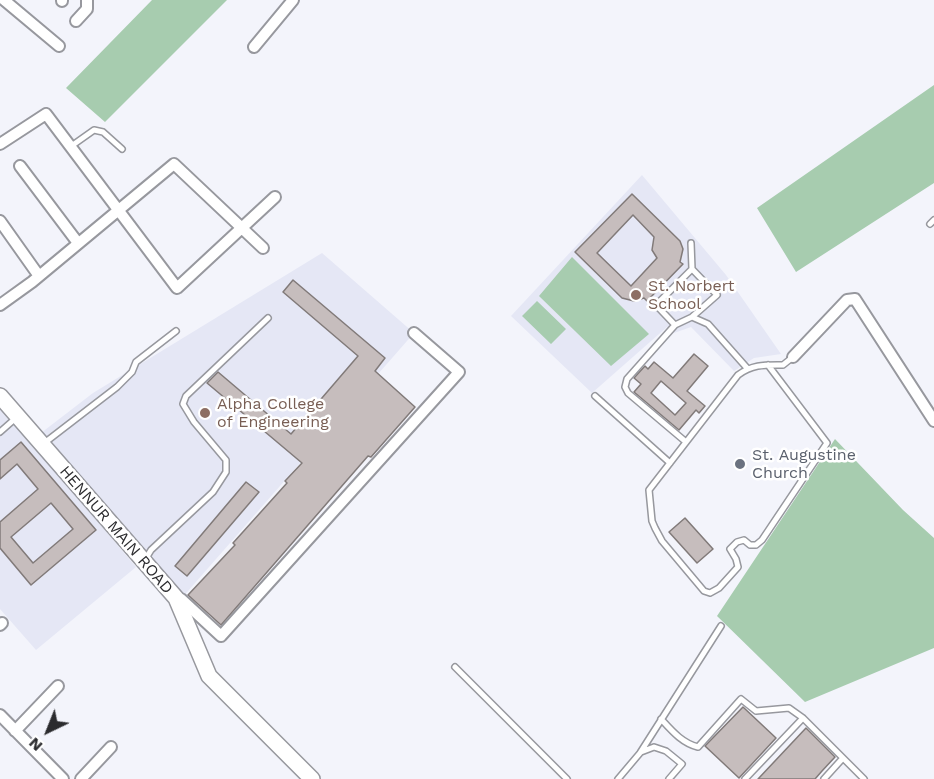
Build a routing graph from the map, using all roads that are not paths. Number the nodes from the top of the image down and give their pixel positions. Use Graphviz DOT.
graph roads {
  1 [pos="4,0"];
  2 [pos="87,0"];
  3 [pos="293,0"];
  4 [pos="76,21"];
  5 [pos="59,46"];
  6 [pos="254,47"];
  7 [pos="0,144"];
  8 [pos="70,147"];
  9 [pos="122,149"];
  10 [pos="20,166"];
  11 [pos="275,196"];
  12 [pos="117,211"];
  13 [pos="0,221"];
  14 [pos="242,229"];
  15 [pos="78,243"];
  16 [pos="691,243"];
  17 [pos="263,248"];
  18 [pos="692,269"];
  19 [pos="39,276"];
  20 [pos="0,305"];
  21 [pos="692,317"];
  22 [pos="268,318"];
  23 [pos="675,325"];
  24 [pos="176,331"];
  25 [pos="414,333"];
  26 [pos="793,357"];
  27 [pos="768,365"];
  28 [pos="747,368"];
  29 [pos="0,396"];
  30 [pos="596,396"];
  31 [pos="932,414"];
  32 [pos="17,416"];
  33 [pos="0,432"];
  34 [pos="686,442"];
  35 [pos="42,445"];
  36 [pos="669,464"];
  37 [pos="144,561"];
  38 [pos="176,598"];
  39 [pos="721,626"];
  40 [pos="455,667"];
  41 [pos="58,686"];
  42 [pos="0,715"];
  43 [pos="803,718"];
  44 [pos="661,719"];
  45 [pos="15,731"];
  46 [pos="111,747"];
  47 [pos="640,753"];
  48 [pos="843,758"];
  49 [pos="63,779"];
  50 [pos="81,779"];
  51 [pos="312,779"];
  52 [pos="567,779"];
  53 [pos="618,779"];
  54 [pos="669,779"];
  55 [pos="745,779"];
  56 [pos="824,779"];
  57 [pos="864,779"];
  1 -- 5 [label="street"];
  2 -- 4 [label="street"];
  3 -- 6 [label="street"];
  7 -- 8 [label="street"];
  8 -- 9 [label="lane"];
  8 -- 12 [label="street"];
  10 -- 15 [label="street"];
  11 -- 14 [label="street"];
  12 -- 14 [label="street"];
  12 -- 14 [label="street"];
  12 -- 15 [label="street"];
  13 -- 19 [label="street"];
  14 -- 17 [label="street"];
  15 -- 19 [label="street"];
  16 -- 18 [label="lane"];
  18 -- 21 [label="lane"];
  18 -- 23 [label="lane"];
  19 -- 20 [label="street"];
  21 -- 23 [label="lane"];
  21 -- 28 [label="lane"];
  22 -- 37 [label="lane"];
  23 -- 34 [label="lane"];
  24 -- 35 [label="lane"];
  25 -- 38 [label="street"];
  26 -- 27 [label="lane"];
  26 -- 31 [label="street"];
  27 -- 28 [label="lane"];
  27 -- 36 [label="lane"];
  28 -- 34 [label="lane"];
  29 -- 32 [label="main road, HENNUR MAIN ROAD"];
  30 -- 36 [label="lane"];
  32 -- 33 [label="lane"];
  32 -- 35 [label="main road, HENNUR MAIN ROAD"];
  34 -- 36 [label="lane"];
  35 -- 37 [label="main road, HENNUR MAIN ROAD"];
  37 -- 38 [label="main road, HENNUR MAIN ROAD"];
  38 -- 51 [label="main road, HENNUR MAIN ROAD"];
  39 -- 44 [label="lane"];
  40 -- 52 [label="lane"];
  41 -- 45 [label="street"];
  42 -- 45 [label="street"];
  43 -- 44 [label="lane"];
  43 -- 48 [label="lane"];
  43 -- 55 [label="lane"];
  44 -- 47 [label="lane"];
  45 -- 49 [label="street"];
  46 -- 50 [label="street"];
  47 -- 53 [label="lane"];
  47 -- 54 [label="lane"];
  48 -- 56 [label="lane"];
  48 -- 57 [label="lane"];
}
